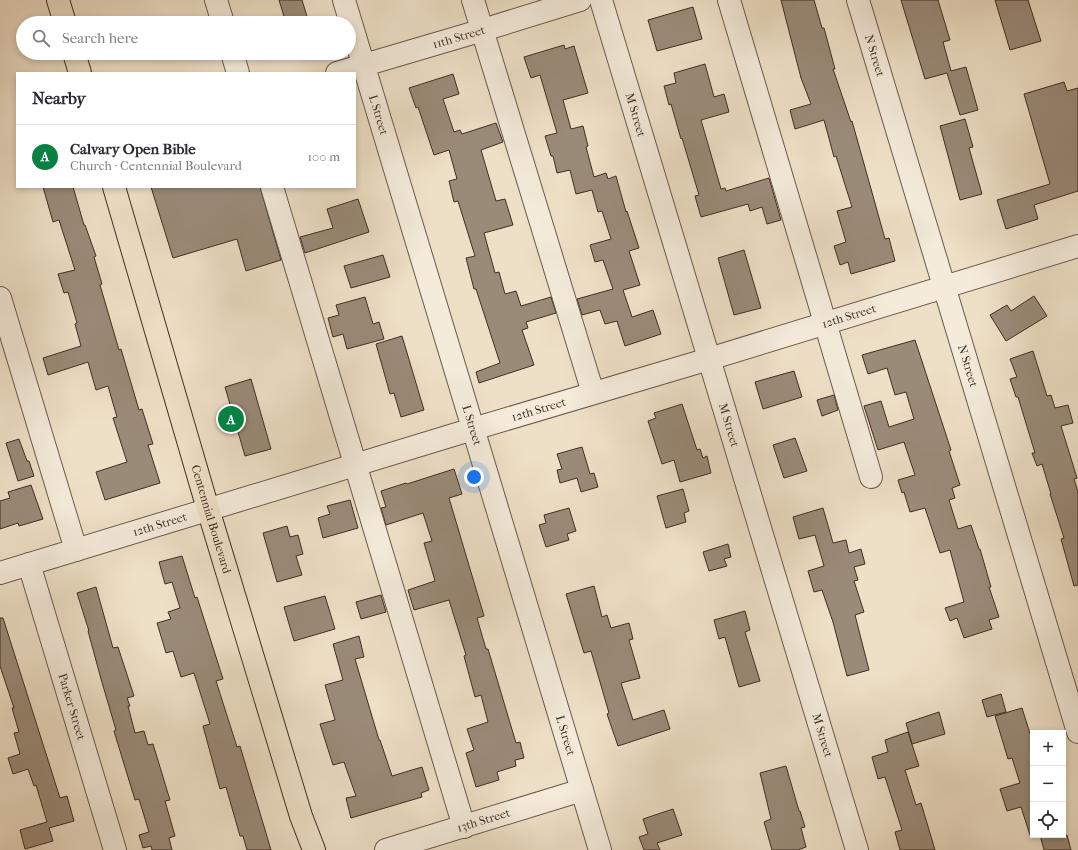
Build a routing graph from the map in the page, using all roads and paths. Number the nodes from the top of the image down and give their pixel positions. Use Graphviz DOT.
graph roads {
  1 [pos="58,0"];
  2 [pos="216,0"];
  3 [pos="344,0"];
  4 [pos="473,0"];
  5 [pos="580,0"];
  6 [pos="601,0"];
  7 [pos="729,0"];
  8 [pos="858,0"];
  9 [pos="63,16"];
  10 [pos="221,16"];
  11 [pos="349,16"];
  12 [pos="482,30"];
  13 [pos="356,39"];
  14 [pos="76,60"];
  15 [pos="234,60"];
  16 [pos="364,65"];
  17 [pos="80,72"];
  18 [pos="238,72"];
  19 [pos="340,72"];
  20 [pos="114,188"];
  21 [pos="272,188"];
  22 [pos="1078,246"];
  23 [pos="944,287"];
  24 [pos="0,298"];
  25 [pos="826,324"];
  26 [pos="709,359"];
  27 [pos="593,393"];
  28 [pos="473,429"];
  29 [pos="355,464"];
  30 [pos="871,477"];
  31 [pos="208,509"];
  32 [pos="76,550"];
  33 [pos="29,564"];
  34 [pos="0,573"];
  35 [pos="1078,732"];
  36 [pos="582,790"];
  37 [pos="464,827"];
  38 [pos="115,850"];
  39 [pos="314,850"];
  40 [pos="386,850"];
  41 [pos="600,850"];
  42 [pos="857,850"];
  1 -- 9 [label="main road"];
  2 -- 10 [label="street"];
  3 -- 11 [label="street, L Street"];
  4 -- 12 [label="street"];
  5 -- 12 [label="street, 11th Street"];
  6 -- 26 [label="street, M Street"];
  7 -- 25 [label="street"];
  8 -- 23 [label="street, N Street"];
  12 -- 16 [label="street, 11th Street"];
  12 -- 27 [label="street"];
  13 -- 16 [label="street, L Street"];
  14 -- 17 [label="main road"];
  15 -- 18 [label="street"];
  16 -- 19 [label="street, 11th Street"];
  16 -- 28 [label="street, L Street"];
  20 -- 31 [label="main road, Centennial Boulevard"];
  21 -- 29 [label="street"];
  22 -- 23 [label="street, 12th Street"];
  23 -- 25 [label="street, 12th Street"];
  23 -- 35 [label="street, N Street"];
  24 -- 32 [label="street"];
  25 -- 26 [label="street, 12th Street"];
  25 -- 30 [label="street"];
  26 -- 27 [label="street, 12th Street"];
  26 -- 42 [label="street, M Street"];
  27 -- 28 [label="street, 12th Street"];
  28 -- 29 [label="street, 12th Street"];
  28 -- 36 [label="street, L Street"];
  29 -- 31 [label="street, 12th Street"];
  29 -- 37 [label="street"];
  31 -- 32 [label="street, 12th Street"];
  31 -- 39 [label="main road, Centennial Boulevard"];
  32 -- 33 [label="street, 12th Street"];
  33 -- 34 [label="street, 12th Street"];
  33 -- 38 [label="street, Parker Street"];
  36 -- 37 [label="street, 13th Street"];
  36 -- 41 [label="street, L Street"];
  37 -- 40 [label="street, 13th Street"];
}
